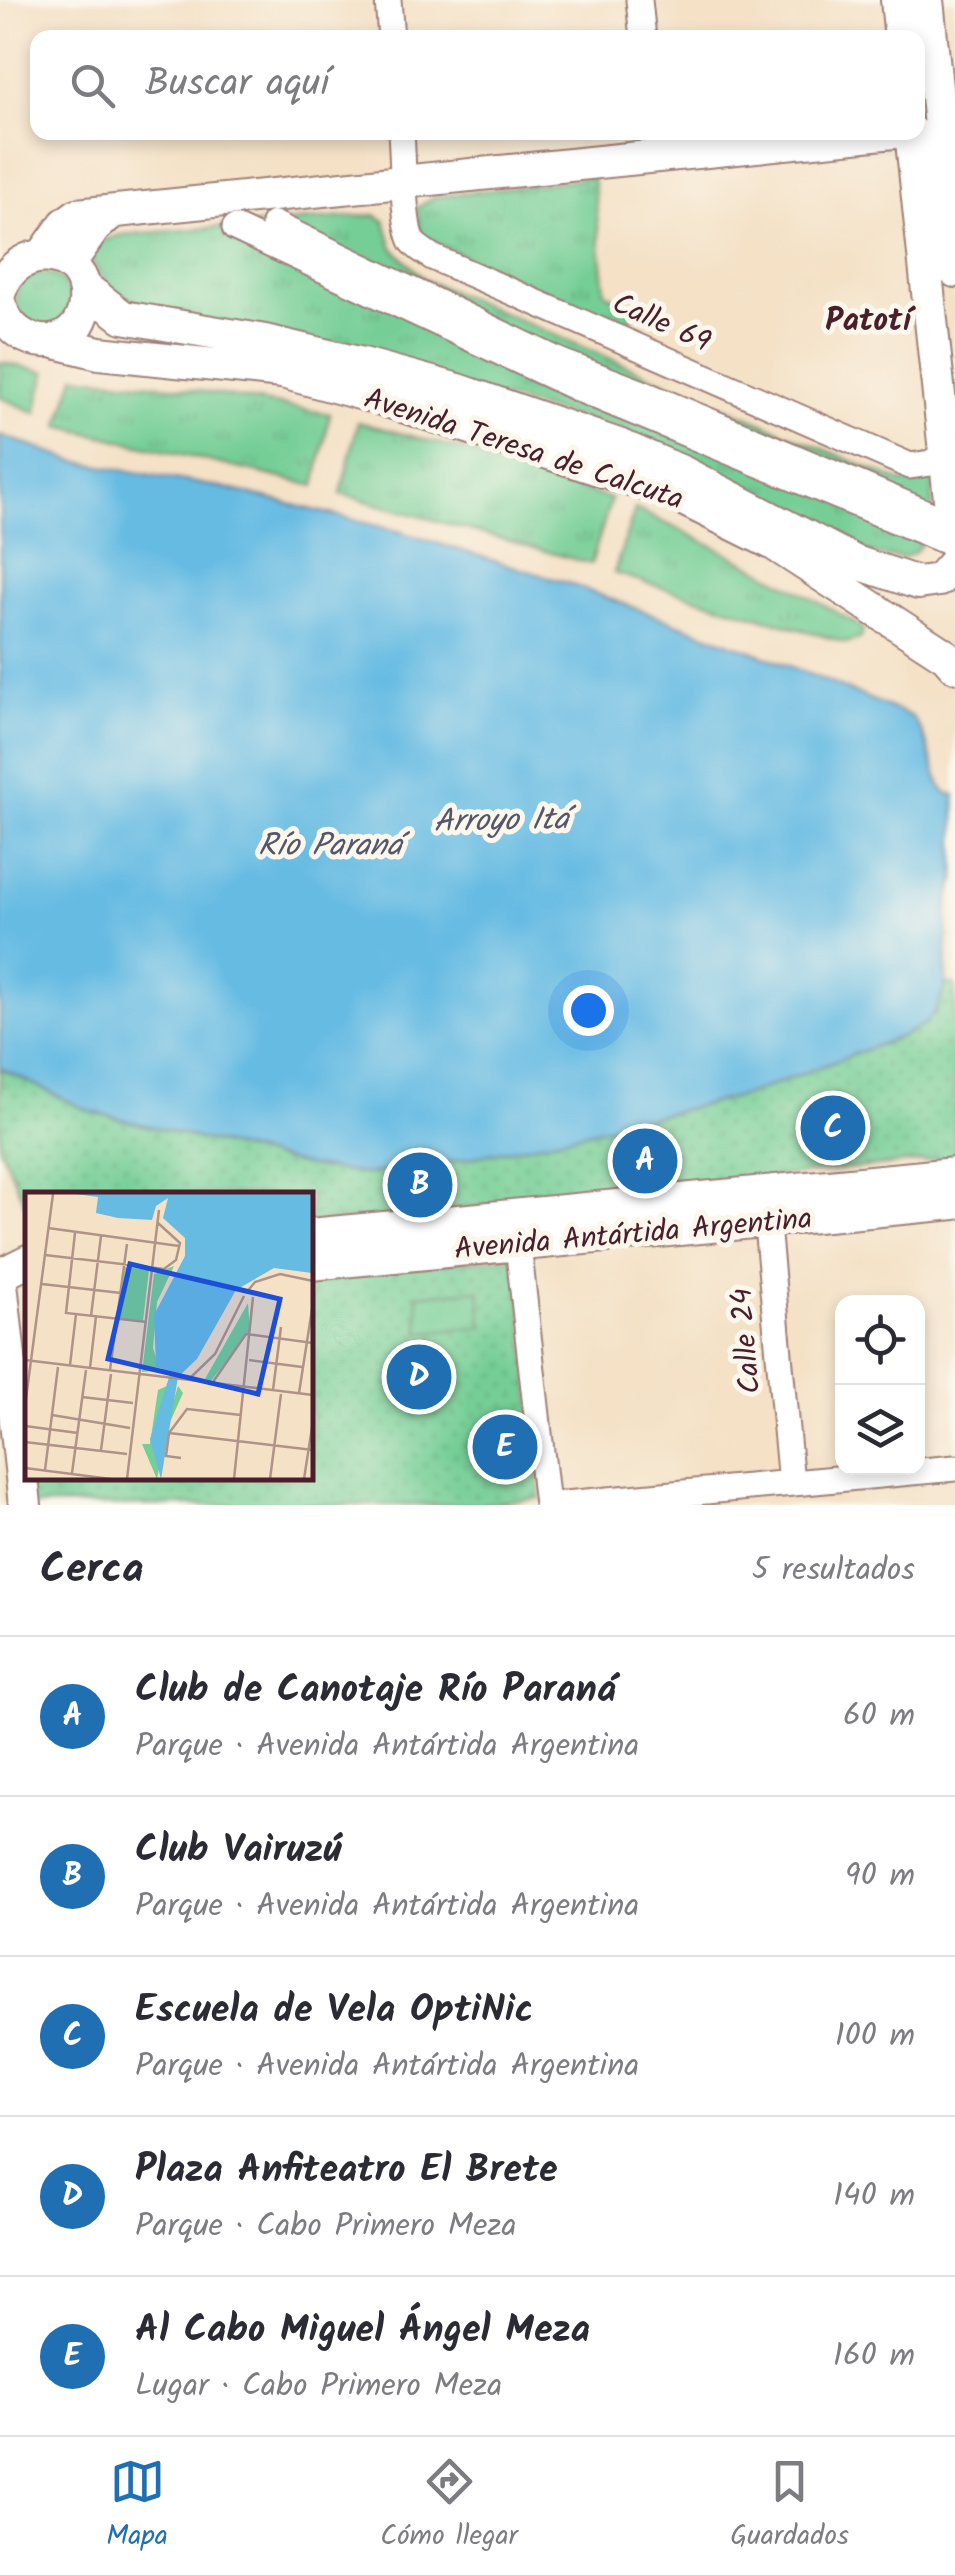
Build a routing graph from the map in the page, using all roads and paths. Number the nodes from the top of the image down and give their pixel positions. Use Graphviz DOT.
graph roads {
  1 [pos="388,0"];
  2 [pos="639,0"];
  3 [pos="897,0"];
  4 [pos="927,0"];
  5 [pos="390,30"];
  6 [pos="642,30"];
  7 [pos="900,30"];
  8 [pos="930,129"];
  9 [pos="402,140"];
  10 [pos="734,140"];
  11 [pos="654,144"];
  12 [pos="406,182"];
  13 [pos="274,224"];
  14 [pos="235,228"];
  15 [pos="955,270"];
  16 [pos="35,271"];
  17 [pos="5,322"];
  18 [pos="51,341"];
  19 [pos="946,453"];
  20 [pos="954,539"];
  21 [pos="955,562"];
  22 [pos="955,666"];
  23 [pos="955,1174"];
  24 [pos="955,1203"];
  25 [pos="765,1207"];
  26 [pos="517,1230"];
  27 [pos="312,1235"];
  28 [pos="25,1262"];
  29 [pos="312,1264"];
  30 [pos="0,1274"];
  31 [pos="25,1287"];
  32 [pos="955,1468"];
  33 [pos="791,1483"];
  34 [pos="25,1505"];
  35 [pos="551,1505"];
  1 -- 5 [label="street"];
  2 -- 6 [label="street"];
  3 -- 7 [label="main road"];
  4 -- 8 [label="main road"];
  8 -- 15 [label="main road"];
  8 -- 19 [label="main road"];
  9 -- 12 [label="street, Calle 69"];
  10 -- 11 [label="main road"];
  11 -- 12 [label="main road"];
  12 -- 16 [label="main road"];
  12 -- 19 [label="street, Calle 69"];
  13 -- 20 [label="street"];
  14 -- 20 [label="street"];
  16 -- 18 [label="main road"];
  16 -- 21 [label="main road, Avenida Teresa de Calcuta"];
  17 -- 18 [label="main road, Avenida Teresa de Calcuta"];
  18 -- 22 [label="main road, Avenida Teresa de Calcuta"];
  19 -- 20 [label="main road"];
  23 -- 25 [label="main road, Avenida Antártida Argentina"];
  24 -- 25 [label="main road, Avenida Antártida Argentina"];
  25 -- 26 [label="main road, Avenida Antártida Argentina"];
  25 -- 33 [label="street, Calle 24"];
  26 -- 27 [label="main road, Avenida Antártida Argentina"];
  26 -- 29 [label="main road, Avenida Antártida Argentina"];
  26 -- 35 [label="street"];
  28 -- 30 [label="main road"];
  30 -- 31 [label="main road"];
  30 -- 34 [label="main road"];
  32 -- 33 [label="street"];
  33 -- 35 [label="street"];
}
